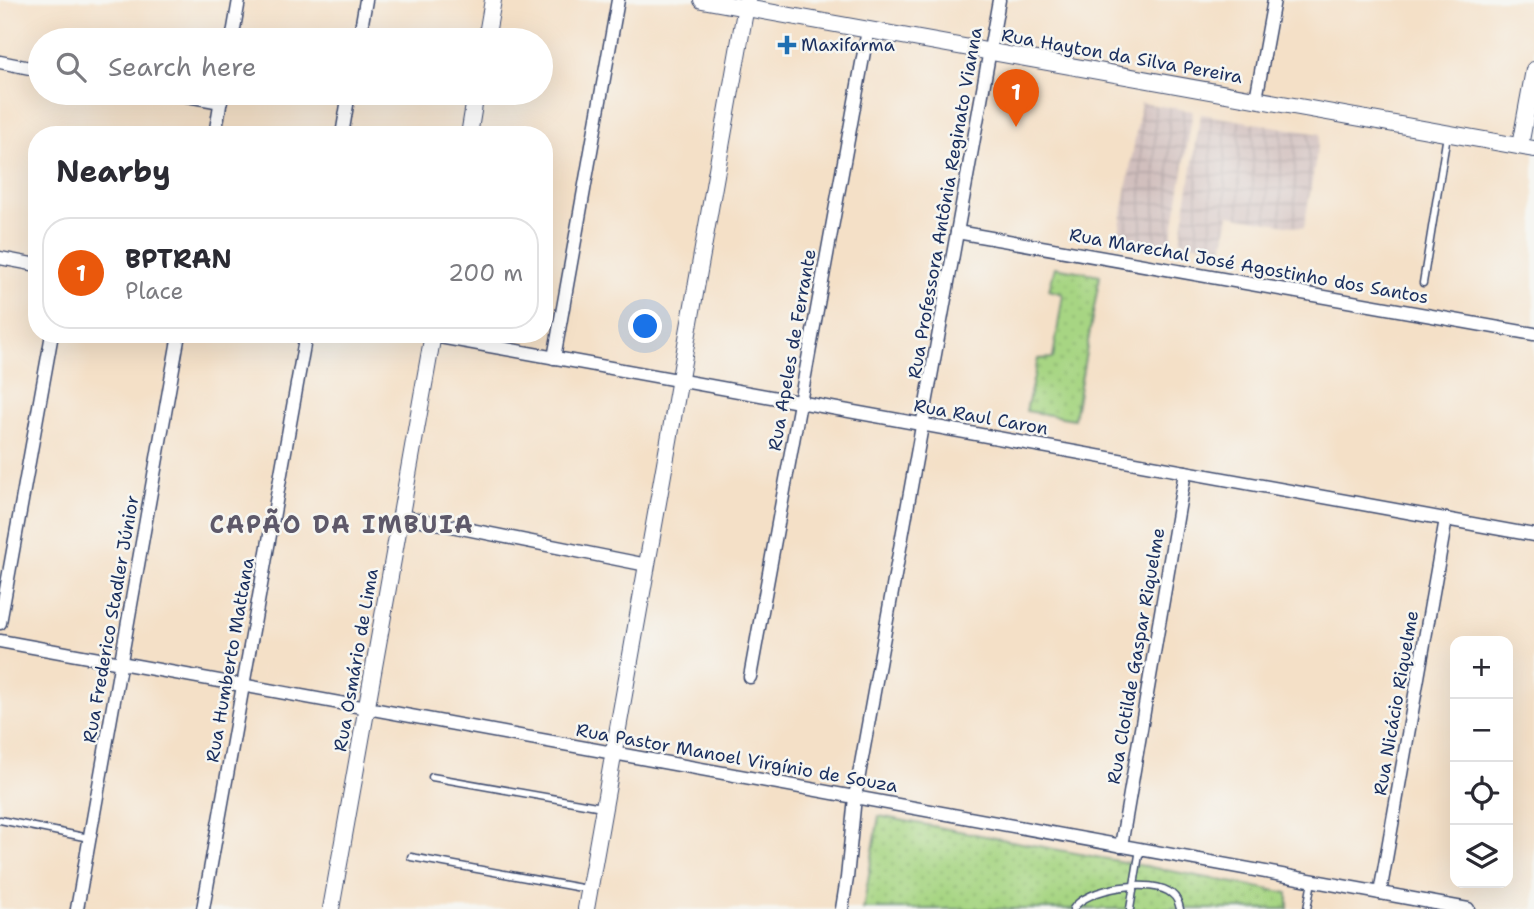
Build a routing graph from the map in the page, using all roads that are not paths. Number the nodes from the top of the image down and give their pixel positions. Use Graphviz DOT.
graph roads {
  1 [pos="239,0"];
  2 [pos="366,0"];
  3 [pos="493,0"];
  4 [pos="618,0"];
  5 [pos="702,0"];
  6 [pos="999,0"];
  7 [pos="1274,0"];
  8 [pos="747,4"];
  9 [pos="234,28"];
  10 [pos="361,28"];
  11 [pos="488,28"];
  12 [pos="868,30"];
  13 [pos="990,52"];
  14 [pos="0,62"];
  15 [pos="28,67"];
  16 [pos="1534,74"];
  17 [pos="1256,99"];
  18 [pos="220,105"];
  19 [pos="347,105"];
  20 [pos="474,105"];
  21 [pos="216,126"];
  22 [pos="344,126"];
  23 [pos="470,126"];
  24 [pos="1448,134"];
  25 [pos="1527,148"];
  26 [pos="957,232"];
  27 [pos="0,258"];
  28 [pos="28,263"];
  29 [pos="1423,283"];
  30 [pos="1534,334"];
  31 [pos="50,343"];
  32 [pos="177,343"];
  33 [pos="304,343"];
  34 [pos="429,343"];
  35 [pos="473,343"];
  36 [pos="554,358"];
  37 [pos="680,381"];
  38 [pos="800,402"];
  39 [pos="922,425"];
  40 [pos="1185,472"];
  41 [pos="401,516"];
  42 [pos="1446,519"];
  43 [pos="1534,535"];
  44 [pos="647,565"];
  45 [pos="0,623"];
  46 [pos="0,641"];
  47 [pos="121,663"];
  48 [pos="750,677"];
  49 [pos="243,685"];
  50 [pos="367,708"];
  51 [pos="614,753"];
  52 [pos="432,777"];
  53 [pos="855,797"];
  54 [pos="604,808"];
  55 [pos="0,820"];
  56 [pos="89,838"];
  57 [pos="1121,846"];
  58 [pos="1140,849"];
  59 [pos="411,857"];
  60 [pos="1312,881"];
  61 [pos="1134,887"];
  62 [pos="589,889"];
  63 [pos="1380,893"];
  64 [pos="76,909"];
  65 [pos="202,909"];
  66 [pos="331,909"];
  67 [pos="586,909"];
  68 [pos="842,909"];
  69 [pos="1073,909"];
  70 [pos="1130,909"];
  71 [pos="1180,909"];
  72 [pos="1307,909"];
  73 [pos="1468,909"];
  1 -- 9 [label="street"];
  2 -- 10 [label="street"];
  3 -- 11 [label="street"];
  4 -- 36 [label="street"];
  5 -- 8 [label="street, Rua Hayton da Silva Pereira"];
  6 -- 13 [label="street, Rua Professora Antônia Reginato Vianna"];
  7 -- 17 [label="street"];
  8 -- 12 [label="street, Rua Hayton da Silva Pereira"];
  8 -- 37 [label="street"];
  12 -- 13 [label="street, Rua Hayton da Silva Pereira"];
  12 -- 38 [label="street, Rua Apeles de Ferrante"];
  13 -- 17 [label="street, Rua Hayton da Silva Pereira"];
  13 -- 26 [label="street, Rua Professora Antônia Reginato Vianna"];
  14 -- 15 [label="street"];
  16 -- 25 [label="street"];
  17 -- 24 [label="street, Rua Hayton da Silva Pereira"];
  18 -- 21 [label="street"];
  19 -- 22 [label="street"];
  20 -- 23 [label="street"];
  24 -- 25 [label="street, Rua Hayton da Silva Pereira"];
  24 -- 29 [label="lane"];
  26 -- 30 [label="street, Rua Marechal José Agostinho dos Santos"];
  26 -- 39 [label="street, Rua Professora Antônia Reginato Vianna"];
  27 -- 28 [label="street"];
  31 -- 45 [label="street"];
  32 -- 47 [label="street, Rua Frederico Stadler Júnior"];
  33 -- 49 [label="street, Rua Humberto Mattana"];
  34 -- 41 [label="street, Rua Osmário de Lima"];
  35 -- 36 [label="street, Rua Raul Caron"];
  36 -- 37 [label="street, Rua Raul Caron"];
  37 -- 38 [label="street, Rua Raul Caron"];
  37 -- 44 [label="street"];
  38 -- 39 [label="street, Rua Raul Caron"];
  38 -- 48 [label="street, Rua Apeles de Ferrante"];
  39 -- 40 [label="street, Rua Raul Caron"];
  39 -- 53 [label="street, Rua Professora Antônia Reginato Vianna"];
  40 -- 42 [label="street, Rua Raul Caron"];
  40 -- 57 [label="street, Rua Clotilde Gaspar Riquelme"];
  41 -- 44 [label="street"];
  41 -- 50 [label="street, Rua Osmário de Lima"];
  42 -- 43 [label="street, Rua Raul Caron"];
  42 -- 63 [label="street, Rua Nicácio Riquelme"];
  44 -- 51 [label="street"];
  46 -- 47 [label="street, Rua Pastor Manoel Virgínio de Souza"];
  47 -- 49 [label="street, Rua Pastor Manoel Virgínio de Souza"];
  47 -- 56 [label="street, Rua Frederico Stadler Júnior"];
  49 -- 50 [label="street, Rua Pastor Manoel Virgínio de Souza"];
  49 -- 65 [label="street, Rua Humberto Mattana"];
  50 -- 51 [label="street, Rua Pastor Manoel Virgínio de Souza"];
  50 -- 66 [label="street, Rua Osmário de Lima"];
  51 -- 53 [label="street, Rua Pastor Manoel Virgínio de Souza"];
  51 -- 54 [label="street"];
  52 -- 54 [label="lane"];
  53 -- 57 [label="street, Rua Pastor Manoel Virgínio de Souza"];
  53 -- 68 [label="street, Rua Professora Antônia Reginato Vianna"];
  54 -- 62 [label="street"];
  55 -- 56 [label="lane"];
  56 -- 64 [label="street, Rua Frederico Stadler Júnior"];
  57 -- 58 [label="street, Rua Pastor Manoel Virgínio de Souza"];
  58 -- 60 [label="street, Rua Pastor Manoel Virgínio de Souza"];
  58 -- 61 [label="lane"];
  59 -- 62 [label="lane"];
  60 -- 63 [label="street, Rua Pastor Manoel Virgínio de Souza"];
  60 -- 72 [label="lane"];
  61 -- 69 [label="lane"];
  61 -- 70 [label="lane"];
  61 -- 71 [label="lane"];
  62 -- 67 [label="street"];
  63 -- 73 [label="street, Rua Pastor Manoel Virgínio de Souza"];
}
